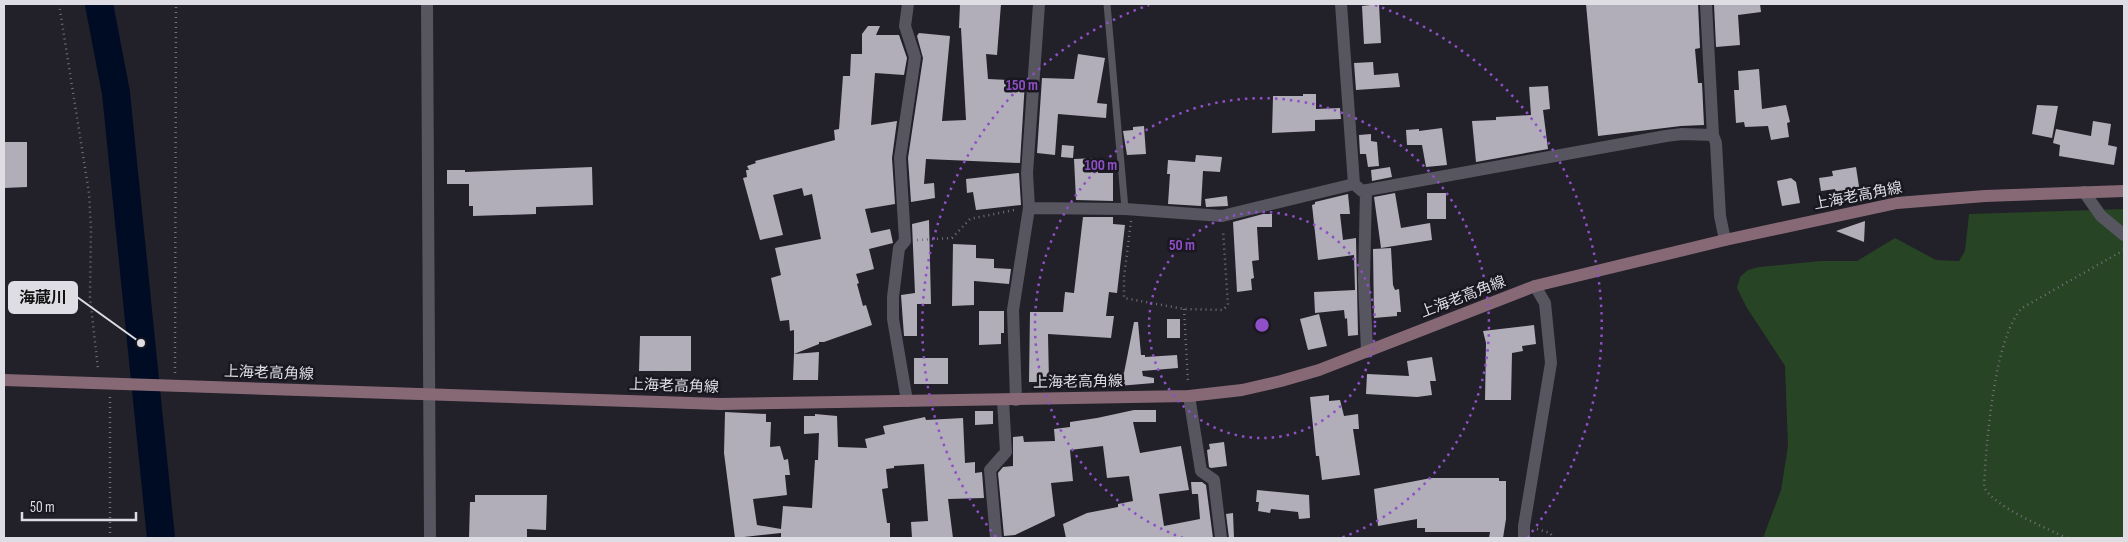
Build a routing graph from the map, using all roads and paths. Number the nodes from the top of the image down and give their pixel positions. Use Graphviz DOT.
graph roads {
  1 [pos="59,4"];
  2 [pos="176,4"];
  3 [pos="427,4"];
  4 [pos="908,4"];
  5 [pos="1039,4"];
  6 [pos="1106,4"];
  7 [pos="1341,4"];
  8 [pos="1706,4"];
  9 [pos="1713,135"];
  10 [pos="1354,184"];
  11 [pos="1366,190"];
  12 [pos="2124,191"];
  13 [pos="2084,192"];
  14 [pos="1029,208"];
  15 [pos="1129,210"];
  16 [pos="1222,216"];
  17 [pos="2124,235"];
  18 [pos="1725,240"];
  19 [pos="906,241"];
  20 [pos="2124,250"];
  21 [pos="1536,286"];
  22 [pos="1184,309"];
  23 [pos="1367,352"];
  24 [pos="4,380"];
  25 [pos="108,383"];
  26 [pos="168,387"];
  27 [pos="429,394"];
  28 [pos="1190,396"];
  29 [pos="1009,400"];
  30 [pos="907,401"];
  31 [pos="1524,532"];
  32 [pos="110,538"];
  33 [pos="430,538"];
  34 [pos="996,538"];
  35 [pos="1221,538"];
  36 [pos="1554,538"];
  37 [pos="2067,538"];
  1 -- 25 [label="path"];
  2 -- 26 [label="path"];
  3 -- 27 [label="street"];
  4 -- 19 [label="street"];
  5 -- 14 [label="street"];
  6 -- 15 [label="lane"];
  7 -- 10 [label="street"];
  8 -- 9 [label="street"];
  9 -- 11 [label="street"];
  9 -- 18 [label="street"];
  10 -- 11 [label="street"];
  10 -- 16 [label="street"];
  11 -- 23 [label="street"];
  12 -- 13 [label="main road, 上海老高角線"];
  13 -- 17 [label="street"];
  13 -- 18 [label="main road, 上海老高角線"];
  14 -- 15 [label="street"];
  14 -- 19 [label="path"];
  14 -- 29 [label="street"];
  15 -- 16 [label="street"];
  15 -- 22 [label="path"];
  16 -- 22 [label="path"];
  18 -- 21 [label="main road, 上海老高角線"];
  19 -- 30 [label="street"];
  20 -- 37 [label="path"];
  21 -- 23 [label="main road, 上海老高角線"];
  21 -- 31 [label="street"];
  22 -- 28 [label="path"];
  23 -- 28 [label="main road, 上海老高角線"];
  24 -- 25 [label="main road, 上海老高角線"];
  25 -- 26 [label="main road, 上海老高角線"];
  25 -- 32 [label="path"];
  26 -- 27 [label="main road, 上海老高角線"];
  27 -- 30 [label="main road, 上海老高角線"];
  27 -- 33 [label="street"];
  28 -- 29 [label="main road, 上海老高角線"];
  28 -- 35 [label="street"];
  29 -- 30 [label="main road, 上海老高角線"];
  29 -- 34 [label="street"];
  31 -- 36 [label="path"];
}
